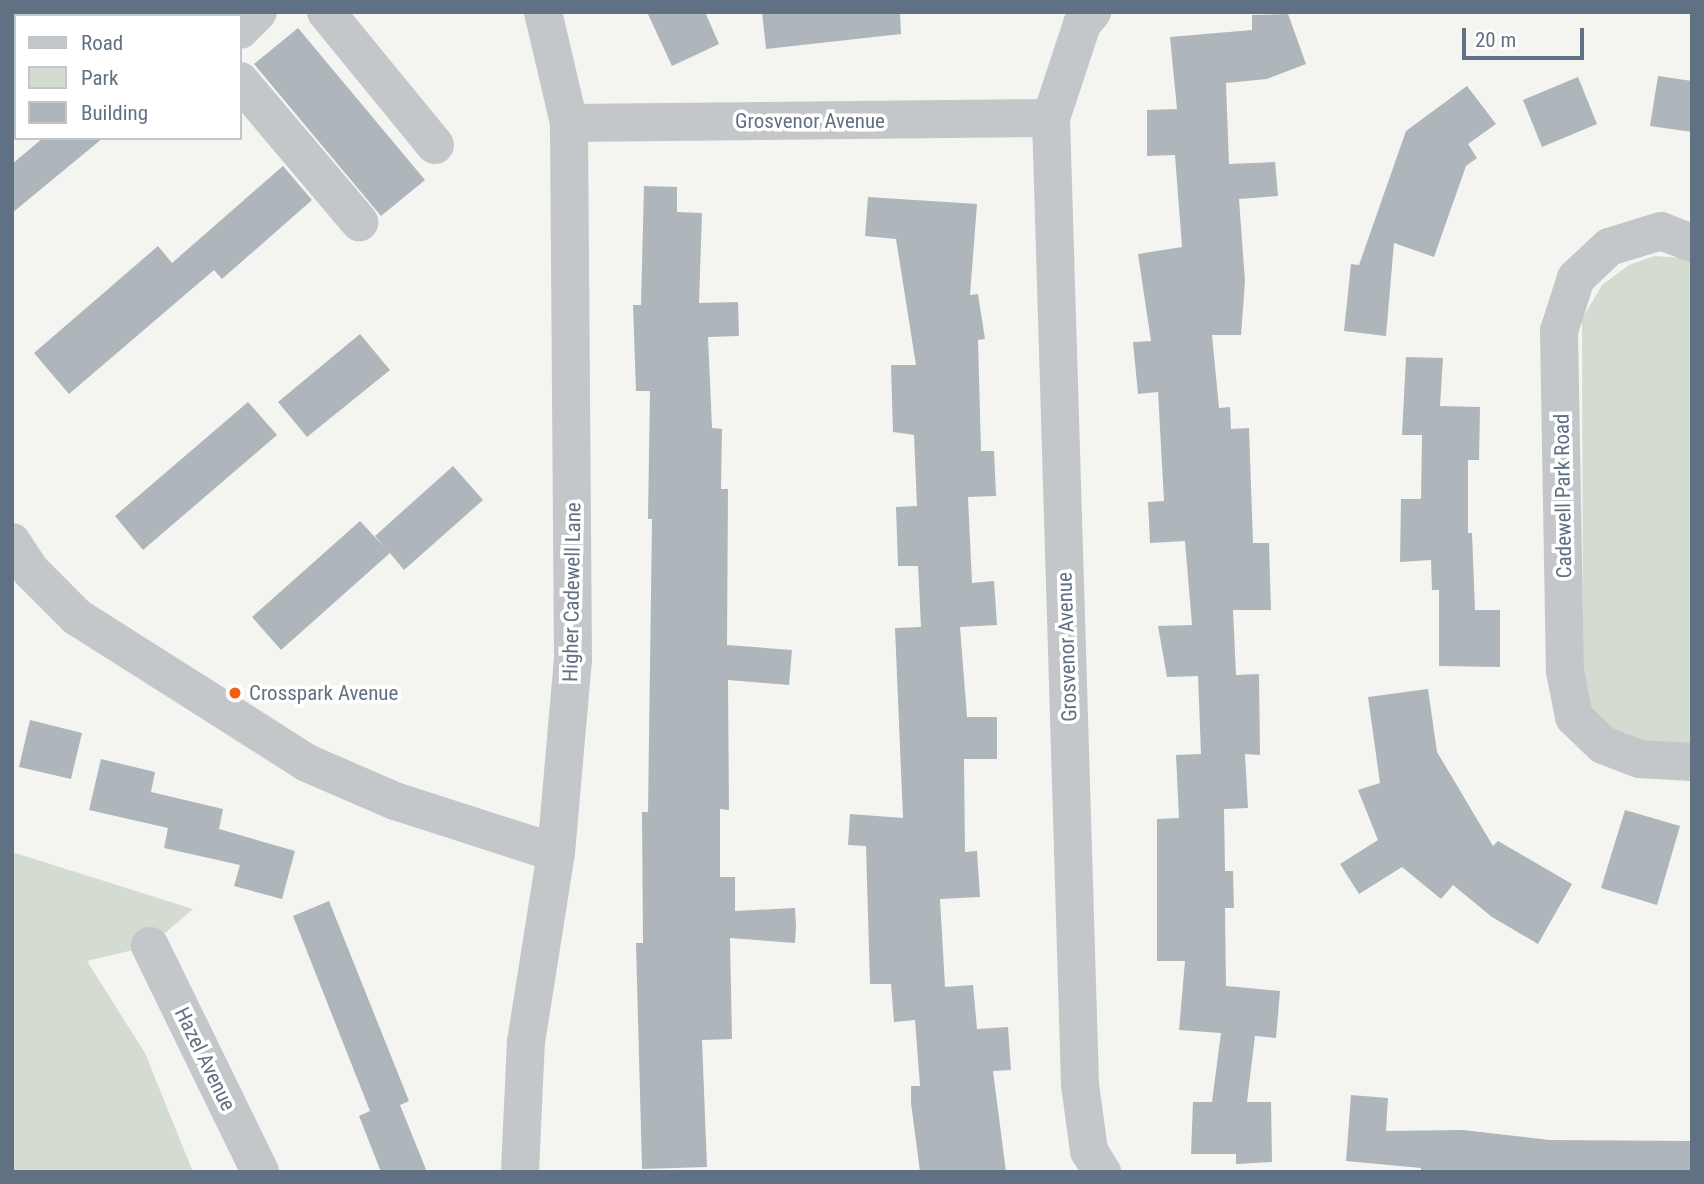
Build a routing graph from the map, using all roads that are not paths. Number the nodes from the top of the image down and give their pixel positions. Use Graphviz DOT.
graph roads {
  1 [pos="258,12"];
  2 [pos="326,12"];
  3 [pos="543,12"];
  4 [pos="1092,12"];
  5 [pos="242,28"];
  6 [pos="242,83"];
  7 [pos="1051,118"];
  8 [pos="569,123"];
  9 [pos="435,145"];
  10 [pos="359,222"];
  11 [pos="1692,243"];
  12 [pos="12,542"];
  13 [pos="1692,762"];
  14 [pos="556,853"];
  15 [pos="150,946"];
  16 [pos="260,1172"];
  17 [pos="520,1172"];
  18 [pos="1102,1172"];
  1 -- 5 [label="street"];
  2 -- 9 [label="street"];
  3 -- 8 [label="street, Higher Cadewell Lane"];
  4 -- 7 [label="street, Grosvenor Avenue"];
  6 -- 10 [label="street"];
  7 -- 8 [label="street, Grosvenor Avenue"];
  7 -- 18 [label="street, Grosvenor Avenue"];
  8 -- 14 [label="street, Higher Cadewell Lane"];
  11 -- 13 [label="street, Cadewell Park Road"];
  12 -- 14 [label="street"];
  14 -- 17 [label="street, Higher Cadewell Lane"];
  15 -- 16 [label="street, Hazel Avenue"];
}
